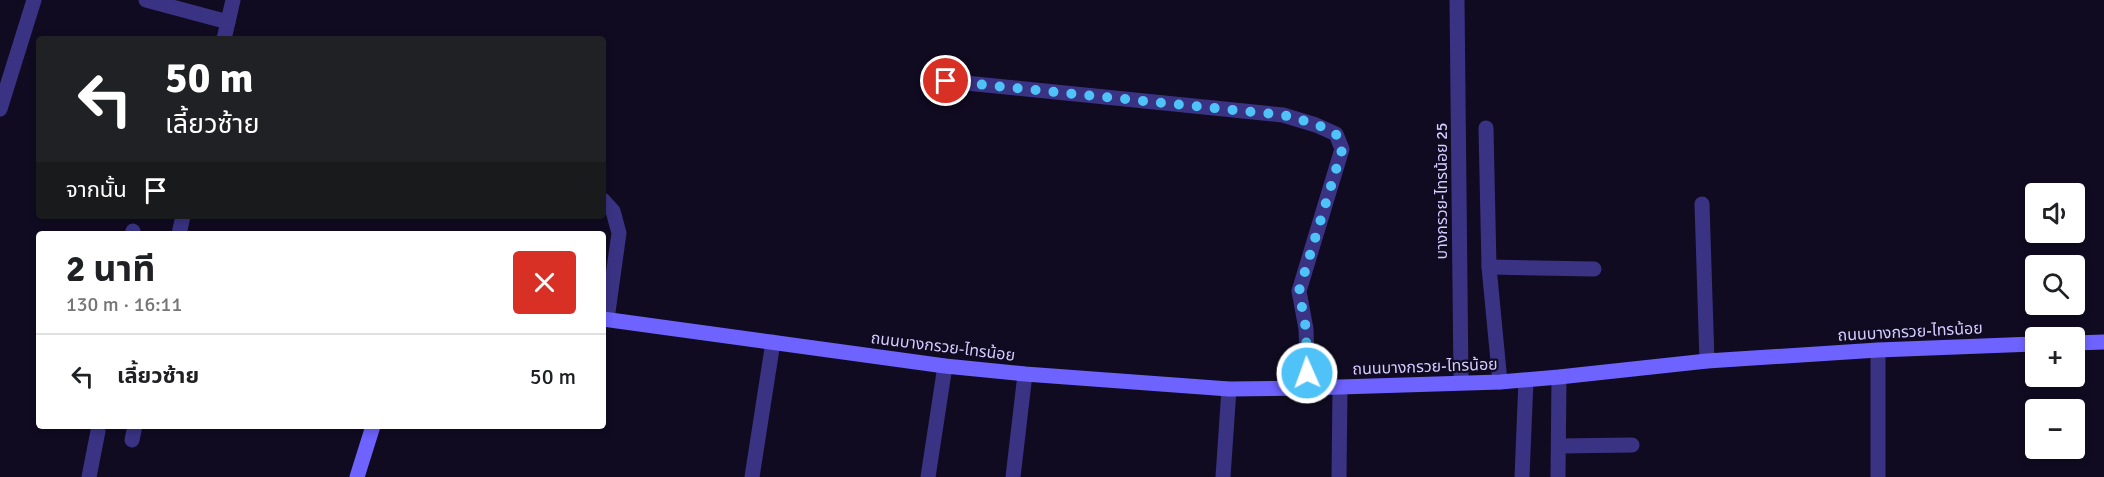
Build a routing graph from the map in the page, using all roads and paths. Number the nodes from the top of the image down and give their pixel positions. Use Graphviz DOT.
graph roads {
  1 [pos="34,0"];
  2 [pos="146,0"];
  3 [pos="233,0"];
  4 [pos="1457,0"];
  5 [pos="228,22"];
  6 [pos="225,36"];
  7 [pos="946,81"];
  8 [pos="0,110"];
  9 [pos="1486,128"];
  10 [pos="606,203"];
  11 [pos="1702,204"];
  12 [pos="1490,267"];
  13 [pos="1594,269"];
  14 [pos="606,313"];
  15 [pos="606,319"];
  16 [pos="773,342"];
  17 [pos="2104,342"];
  18 [pos="2085,343"];
  19 [pos="2025,344"];
  20 [pos="1878,350"];
  21 [pos="1707,361"];
  22 [pos="945,366"];
  23 [pos="1024,374"];
  24 [pos="1559,378"];
  25 [pos="1526,380"];
  26 [pos="1461,382"];
  27 [pos="1500,382"];
  28 [pos="1340,387"];
  29 [pos="1229,388"];
  30 [pos="1308,388"];
  31 [pos="372,429"];
  32 [pos="98,431"];
  33 [pos="1632,445"];
  34 [pos="1559,446"];
  35 [pos="89,477"];
  36 [pos="357,477"];
  37 [pos="752,477"];
  38 [pos="928,477"];
  39 [pos="1013,477"];
  40 [pos="1223,477"];
  41 [pos="1339,477"];
  42 [pos="1522,477"];
  43 [pos="1558,477"];
  44 [pos="1878,477"];
  1 -- 8 [label="street"];
  2 -- 5 [label="street"];
  3 -- 5 [label="street"];
  4 -- 26 [label="street, บางกรวย-ไทรน้อย 25"];
  5 -- 6 [label="street"];
  7 -- 30 [label="street"];
  9 -- 12 [label="street"];
  10 -- 14 [label="street"];
  11 -- 21 [label="street"];
  12 -- 13 [label="street"];
  12 -- 27 [label="street"];
  15 -- 16 [label="main road, ถนนบางกรวย-ไทรน้อย"];
  16 -- 22 [label="main road, ถนนบางกรวย-ไทรน้อย"];
  16 -- 37 [label="street"];
  17 -- 18 [label="main road"];
  19 -- 20 [label="main road, ถนนบางกรวย-ไทรน้อย"];
  20 -- 21 [label="main road, ถนนบางกรวย-ไทรน้อย"];
  20 -- 44 [label="street"];
  21 -- 24 [label="main road, ถนนบางกรวย-ไทรน้อย"];
  22 -- 23 [label="main road, ถนนบางกรวย-ไทรน้อย"];
  22 -- 38 [label="street"];
  23 -- 29 [label="main road, ถนนบางกรวย-ไทรน้อย"];
  23 -- 39 [label="street"];
  24 -- 25 [label="main road, ถนนบางกรวย-ไทรน้อย"];
  24 -- 34 [label="street"];
  25 -- 27 [label="main road, ถนนบางกรวย-ไทรน้อย"];
  25 -- 42 [label="street"];
  26 -- 27 [label="main road, ถนนบางกรวย-ไทรน้อย"];
  26 -- 28 [label="main road, ถนนบางกรวย-ไทรน้อย"];
  28 -- 30 [label="main road, ถนนบางกรวย-ไทรน้อย"];
  28 -- 41 [label="street"];
  29 -- 30 [label="main road, ถนนบางกรวย-ไทรน้อย"];
  29 -- 40 [label="street"];
  31 -- 36 [label="main road"];
  32 -- 35 [label="street"];
  33 -- 34 [label="street"];
  34 -- 43 [label="street"];
}
